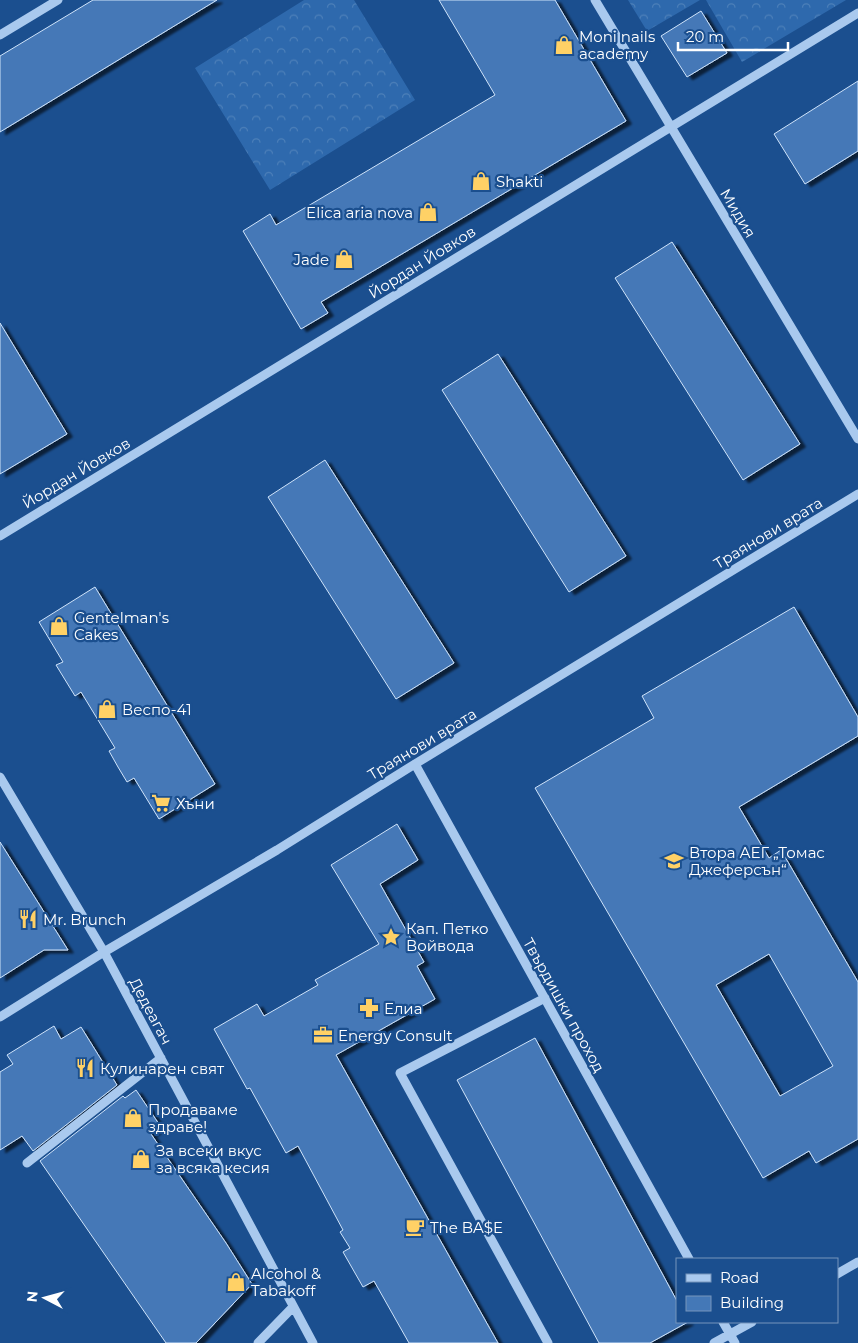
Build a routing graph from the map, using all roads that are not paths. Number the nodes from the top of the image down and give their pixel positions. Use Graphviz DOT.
graph roads {
  1 [pos="58,0"];
  2 [pos="595,0"];
  3 [pos="858,13"];
  4 [pos="0,35"];
  5 [pos="670,127"];
  6 [pos="858,440"];
  7 [pos="858,494"];
  8 [pos="0,536"];
  9 [pos="415,764"];
  10 [pos="0,777"];
  11 [pos="104,952"];
  12 [pos="545,998"];
  13 [pos="0,1017"];
  14 [pos="160,1058"];
  15 [pos="27,1163"];
  16 [pos="688,1258"];
  17 [pos="858,1262"];
  18 [pos="838,1273"];
  19 [pos="293,1307"];
  20 [pos="724,1323"];
  21 [pos="750,1323"];
  22 [pos="730,1334"];
  23 [pos="258,1343"];
  24 [pos="312,1343"];
  25 [pos="548,1343"];
  26 [pos="714,1343"];
  27 [pos="735,1343"];
  1 -- 4 [label="street"];
  2 -- 5 [label="street, Мидия"];
  3 -- 5 [label="street, Йордан Йовков"];
  5 -- 6 [label="street, Мидия"];
  5 -- 8 [label="street, Йордан Йовков"];
  7 -- 9 [label="street, Траянови врата"];
  9 -- 11 [label="street, Траянови врата"];
  9 -- 12 [label="street, Твърдишки проход"];
  10 -- 11 [label="street, Дедеагач"];
  11 -- 13 [label="street, Траянови врата"];
  11 -- 14 [label="street, Дедеагач"];
  12 -- 16 [label="street, Твърдишки проход"];
  12 -- 25 [label="street"];
  14 -- 15 [label="street"];
  14 -- 19 [label="street, Дедеагач"];
  17 -- 18 [label="street"];
  19 -- 23 [label="street"];
  19 -- 24 [label="street, Дедеагач"];
  20 -- 22 [label="street"];
  21 -- 22 [label="street"];
  22 -- 26 [label="street"];
  22 -- 27 [label="street"];
}
